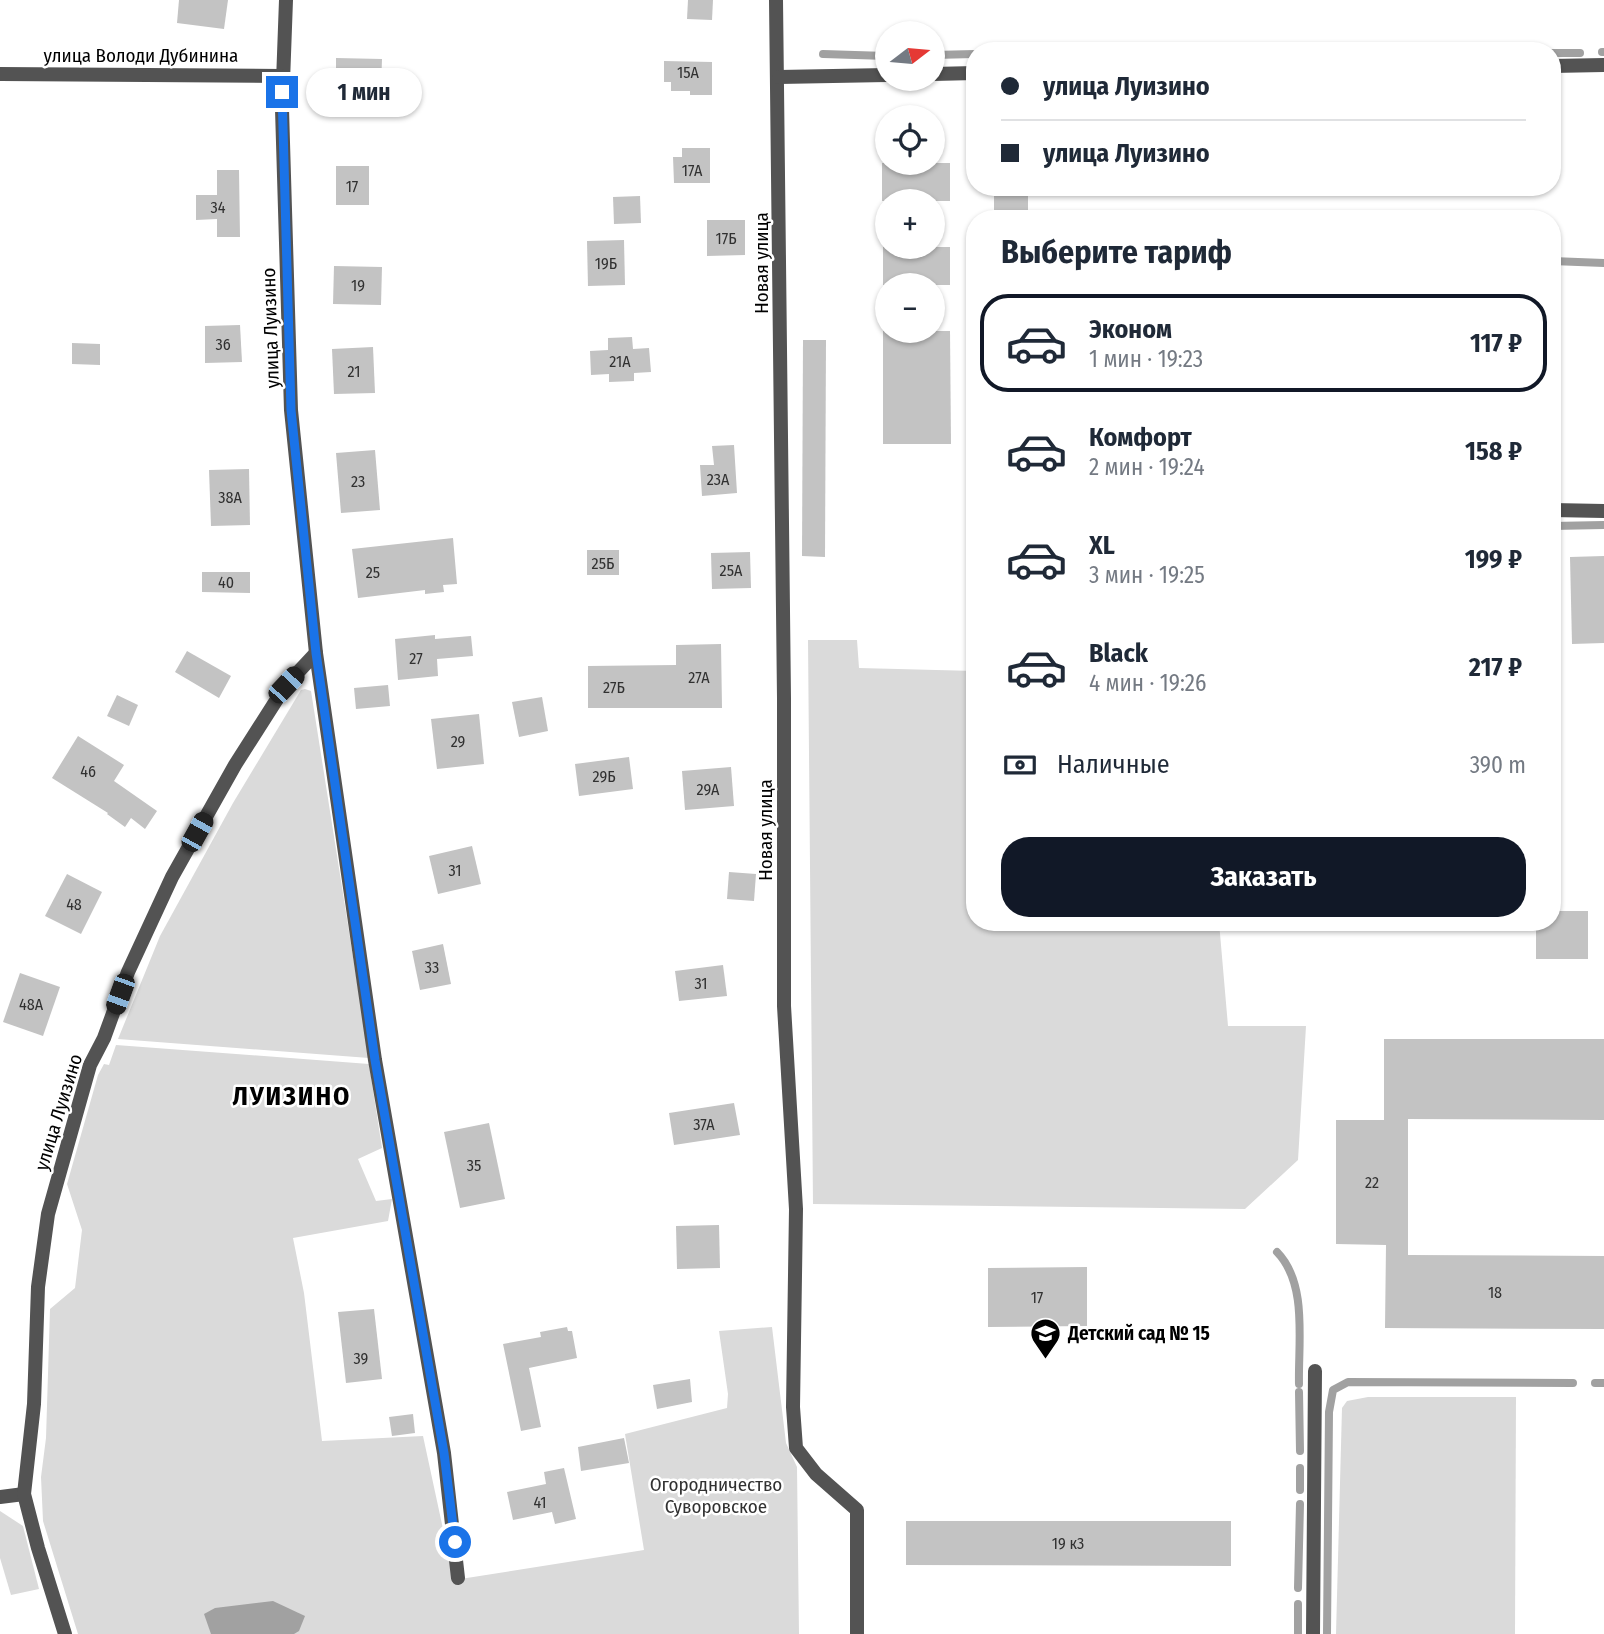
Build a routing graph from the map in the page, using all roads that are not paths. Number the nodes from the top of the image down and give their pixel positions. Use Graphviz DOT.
graph roads {
  1 [pos="285,0"];
  2 [pos="776,0"];
  3 [pos="1604,65"];
  4 [pos="1561,66"];
  5 [pos="966,73"];
  6 [pos="0,74"];
  7 [pos="945,74"];
  8 [pos="875,75"];
  9 [pos="282,76"];
  10 [pos="779,77"];
  11 [pos="1561,510"];
  12 [pos="1604,511"];
  13 [pos="316,653"];
  14 [pos="1315,1371"];
  15 [pos="24,1494"];
  16 [pos="0,1497"];
  17 [pos="458,1578"];
  18 [pos="65,1634"];
  19 [pos="857,1634"];
  20 [pos="1312,1634"];
  1 -- 9 [label="street, улица Луизино"];
  2 -- 10 [label="street, Новая улица"];
  3 -- 4 [label="street"];
  5 -- 7 [label="street"];
  6 -- 9 [label="street, улица Володи Дубинина"];
  8 -- 10 [label="street"];
  9 -- 13 [label="street, улица Луизино"];
  10 -- 19 [label="street, Новая улица"];
  11 -- 12 [label="street"];
  13 -- 15 [label="street, улица Луизино"];
  13 -- 17 [label="street, улица Луизино"];
  14 -- 20 [label="street"];
  15 -- 16 [label="street"];
  15 -- 18 [label="street, улица Луизино"];
}
